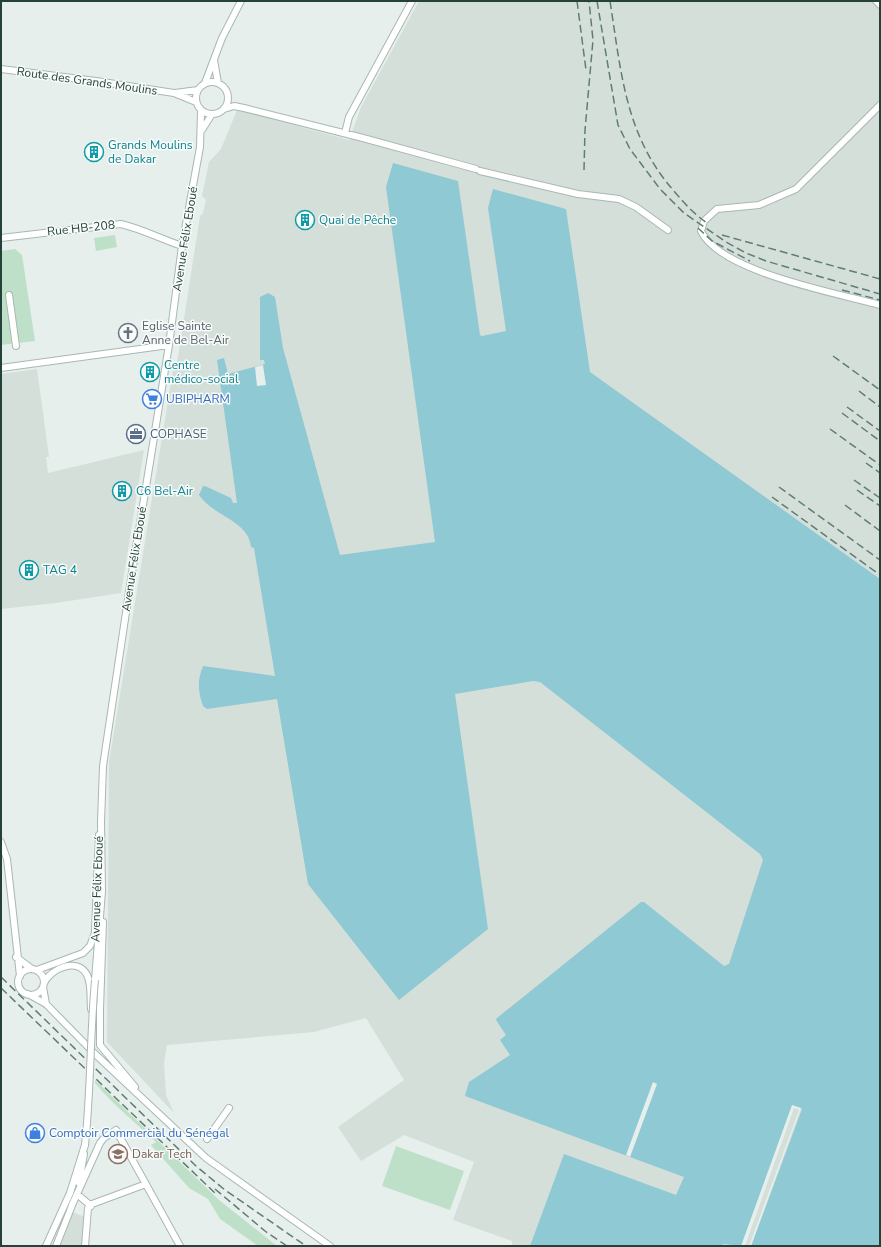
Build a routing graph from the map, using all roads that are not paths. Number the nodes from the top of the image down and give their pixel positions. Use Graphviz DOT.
graph roads {
  1 [pos="241,1"];
  2 [pos="412,1"];
  3 [pos="876,1"];
  4 [pos="880,5"];
  5 [pos="214,60"];
  6 [pos="1,69"];
  7 [pos="218,82"];
  8 [pos="205,83"];
  9 [pos="198,90"];
  10 [pos="174,93"];
  11 [pos="228,93"];
  12 [pos="196,102"];
  13 [pos="880,105"];
  14 [pos="244,108"];
  15 [pos="224,109"];
  16 [pos="201,110"];
  17 [pos="212,114"];
  18 [pos="201,132"];
  19 [pos="345,133"];
  20 [pos="668,230"];
  21 [pos="1,238"];
  22 [pos="182,246"];
  23 [pos="9,295"];
  24 [pos="880,305"];
  25 [pos="169,345"];
  26 [pos="16,346"];
  27 [pos="1,368"];
  28 [pos="101,822"];
  29 [pos="1,842"];
  30 [pos="102,891"];
  31 [pos="94,933"];
  32 [pos="82,953"];
  33 [pos="16,957"];
  34 [pos="95,958"];
  35 [pos="79,967"];
  36 [pos="34,969"];
  37 [pos="20,976"];
  38 [pos="92,981"];
  39 [pos="43,985"];
  40 [pos="28,994"];
  41 [pos="46,1004"];
  42 [pos="100,1045"];
  43 [pos="94,1053"];
  44 [pos="147,1102"];
  45 [pos="229,1108"];
  46 [pos="207,1139"];
  47 [pos="80,1165"];
  48 [pos="146,1184"];
  49 [pos="77,1194"];
  50 [pos="72,1205"];
  51 [pos="91,1206"];
  52 [pos="46,1246"];
  53 [pos="56,1246"];
  54 [pos="85,1246"];
  55 [pos="180,1246"];
  56 [pos="330,1246"];
  1 -- 5 [label="street"];
  2 -- 19 [label="street"];
  3 -- 4 [label="street"];
  5 -- 7 [label="street"];
  5 -- 8 [label="street"];
  6 -- 10 [label="street, Route des Grands Moulins"];
  7 -- 8 [label="street"];
  7 -- 11 [label="street"];
  8 -- 9 [label="street"];
  9 -- 10 [label="street, Route des Grands Moulins"];
  9 -- 12 [label="street"];
  10 -- 12 [label="street, Route des Grands Moulins"];
  11 -- 14 [label="street"];
  11 -- 15 [label="street"];
  12 -- 16 [label="street"];
  13 -- 24 [label="street"];
  14 -- 15 [label="street"];
  14 -- 19 [label="street"];
  15 -- 17 [label="street"];
  16 -- 17 [label="street"];
  16 -- 18 [label="street"];
  17 -- 18 [label="street"];
  18 -- 22 [label="street, Avenue Félix Eboué"];
  19 -- 20 [label="street"];
  21 -- 22 [label="street, Rue HB-208"];
  22 -- 25 [label="street, Avenue Félix Eboué"];
  23 -- 26 [label="street"];
  25 -- 27 [label="street"];
  25 -- 28 [label="street, Avenue Félix Eboué"];
  28 -- 30 [label="street, Avenue Félix Eboué"];
  28 -- 31 [label="street, Avenue Félix Eboué"];
  29 -- 33 [label="street"];
  30 -- 34 [label="street, Avenue Félix Eboué"];
  30 -- 42 [label="street"];
  31 -- 32 [label="street"];
  31 -- 34 [label="street, Avenue Félix Eboué"];
  32 -- 34 [label="street"];
  32 -- 35 [label="street"];
  32 -- 36 [label="street"];
  33 -- 36 [label="street"];
  33 -- 37 [label="street"];
  34 -- 38 [label="street, Avenue Félix Eboué"];
  35 -- 38 [label="street"];
  35 -- 39 [label="street"];
  36 -- 37 [label="street"];
  36 -- 39 [label="street"];
  37 -- 40 [label="street"];
  38 -- 47 [label="street, Avenue Félix Eboué, bridge"];
  39 -- 40 [label="street"];
  39 -- 41 [label="street"];
  40 -- 41 [label="street"];
  41 -- 43 [label="street"];
  42 -- 43 [label="street"];
  42 -- 44 [label="street"];
  43 -- 44 [label="street"];
  44 -- 56 [label="street"];
  45 -- 46 [label="street"];
  47 -- 50 [label="street"];
  47 -- 52 [label="street"];
  48 -- 49 [label="street"];
  48 -- 51 [label="street"];
  48 -- 55 [label="street"];
  49 -- 50 [label="street"];
  49 -- 51 [label="street"];
  50 -- 53 [label="street"];
  51 -- 54 [label="street"];
}
